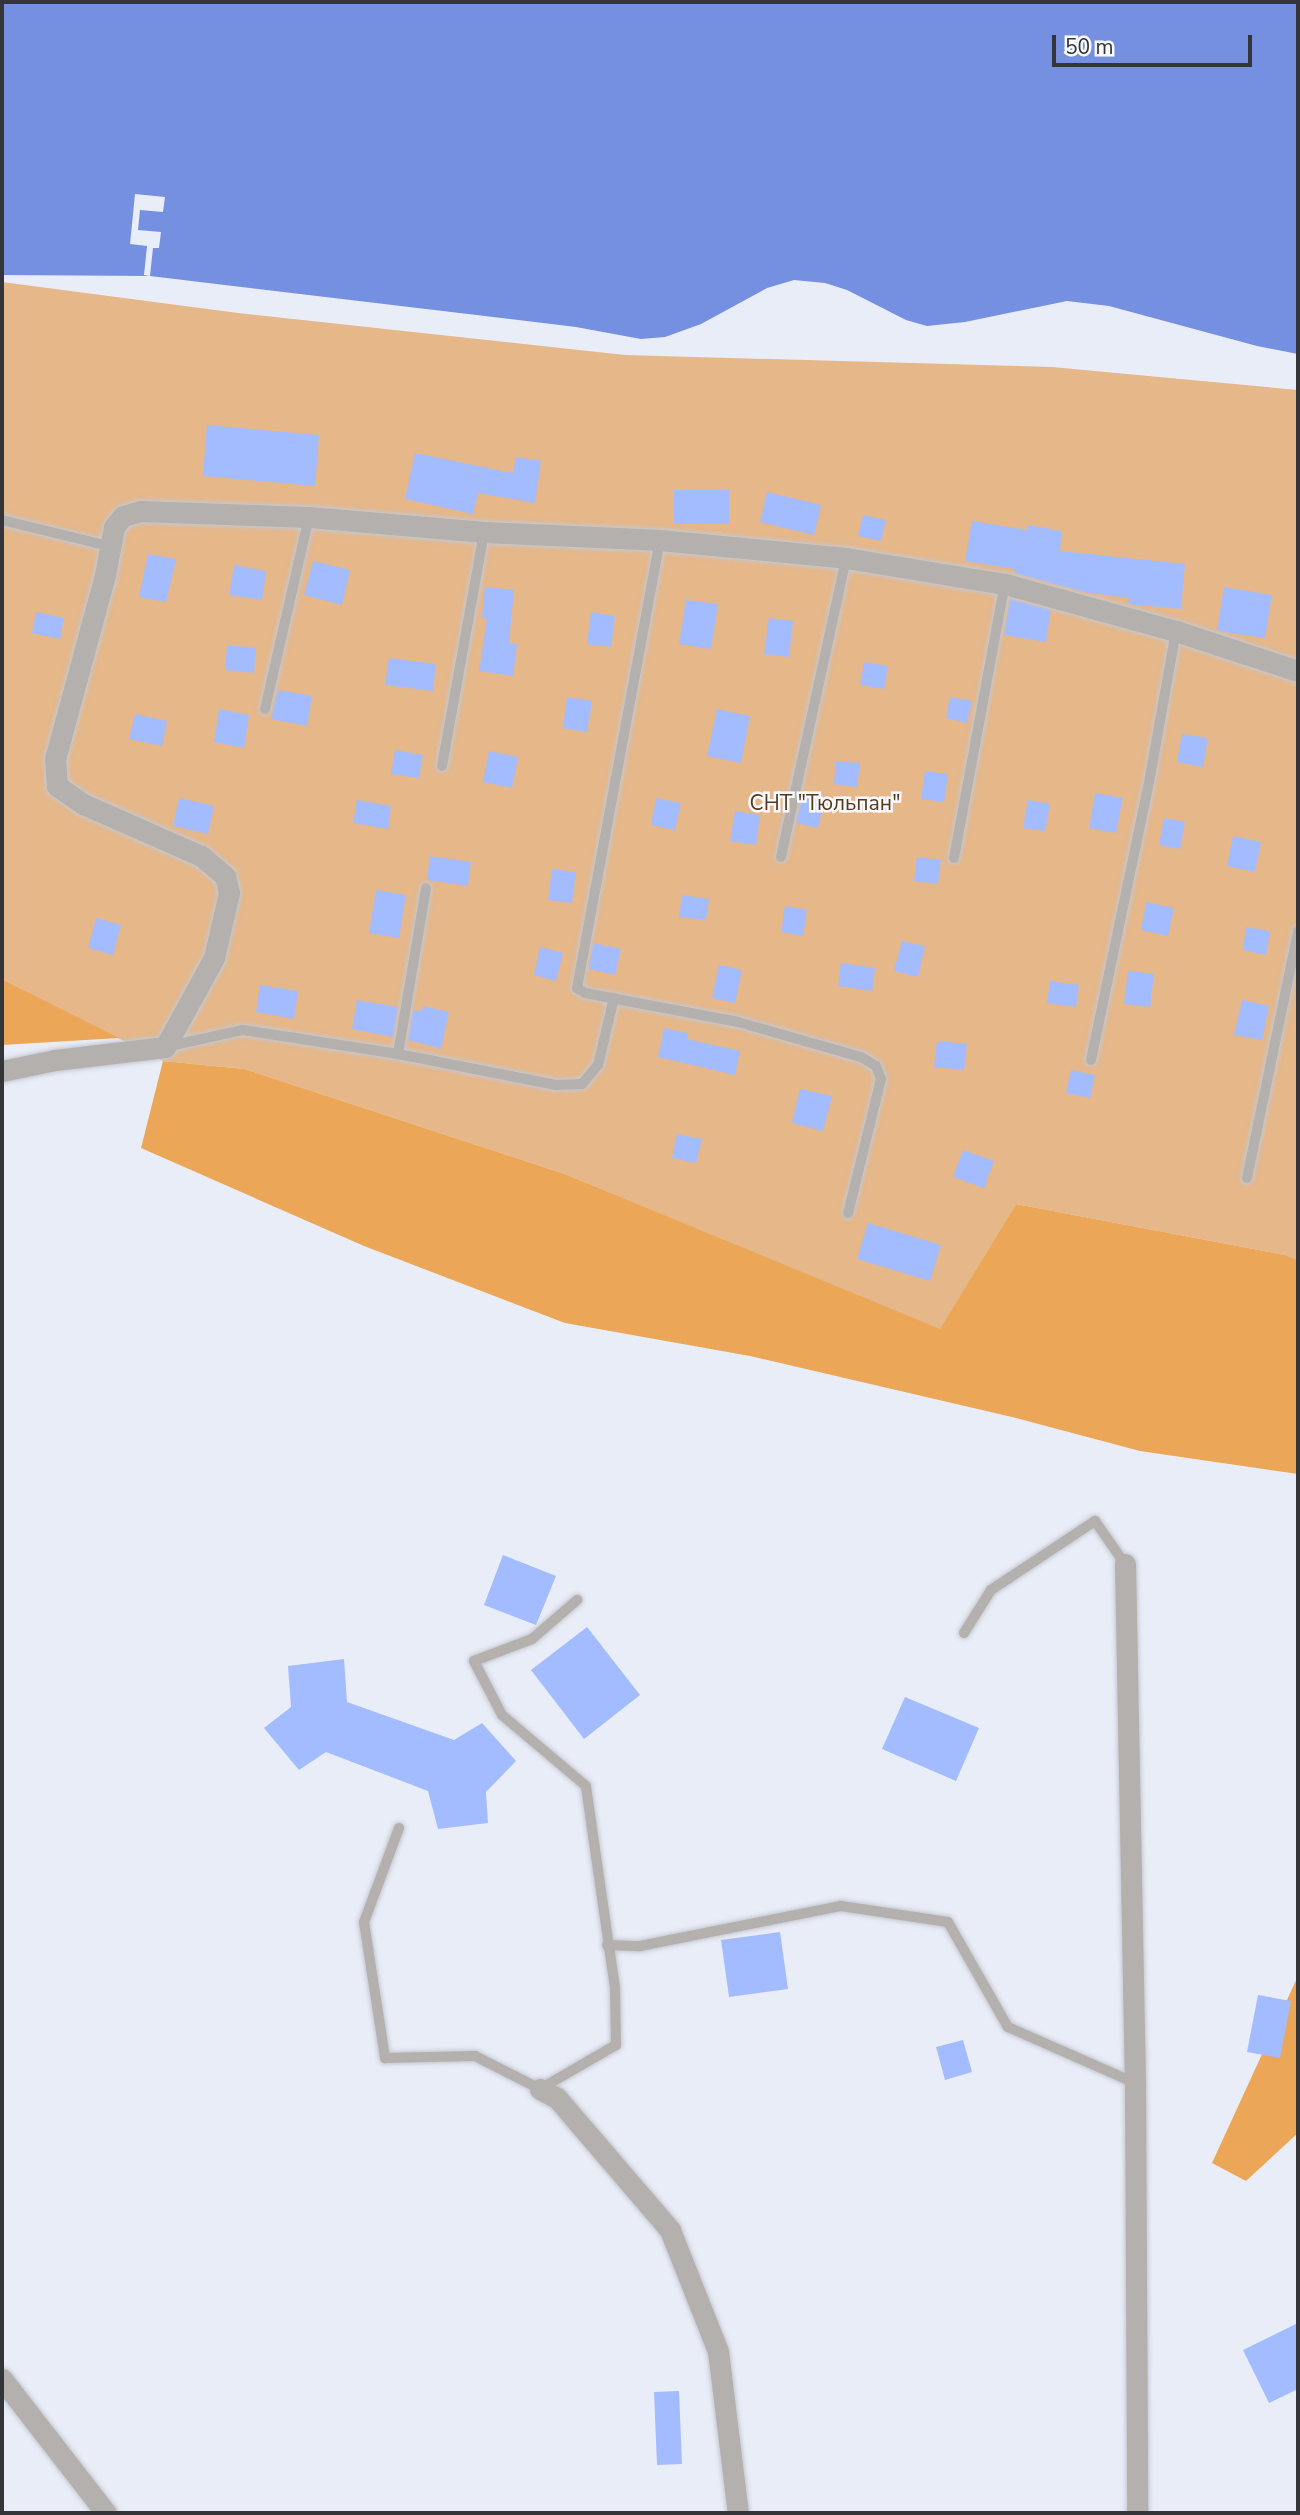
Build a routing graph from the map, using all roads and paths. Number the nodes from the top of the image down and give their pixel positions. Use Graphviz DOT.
graph roads {
  1 [pos="309,517"];
  2 [pos="2,520"];
  3 [pos="484,532"];
  4 [pos="660,540"];
  5 [pos="109,546"];
  6 [pos="846,558"];
  7 [pos="1005,584"];
  8 [pos="1176,631"];
  9 [pos="1298,671"];
  10 [pos="265,709"];
  11 [pos="442,766"];
  12 [pos="781,857"];
  13 [pos="954,858"];
  14 [pos="426,888"];
  15 [pos="1298,931"];
  16 [pos="614,998"];
  17 [pos="165,1047"];
  18 [pos="398,1055"];
  19 [pos="1091,1060"];
  20 [pos="2,1071"];
  21 [pos="1247,1178"];
  22 [pos="848,1213"];
  23 [pos="1125,1564"];
  24 [pos="577,1600"];
  25 [pos="964,1633"];
  26 [pos="399,1828"];
  27 [pos="607,1945"];
  28 [pos="1135,2083"];
  29 [pos="540,2089"];
  30 [pos="2,2379"];
  31 [pos="106,2513"];
  32 [pos="738,2513"];
  33 [pos="1137,2513"];
  1 -- 3 [label="street"];
  1 -- 5 [label="street"];
  1 -- 10 [label="lane"];
  2 -- 5 [label="lane"];
  3 -- 4 [label="street"];
  3 -- 11 [label="lane"];
  4 -- 6 [label="street"];
  4 -- 16 [label="lane"];
  5 -- 17 [label="street"];
  6 -- 7 [label="street"];
  6 -- 12 [label="lane"];
  7 -- 8 [label="street"];
  7 -- 13 [label="lane"];
  8 -- 9 [label="street"];
  8 -- 19 [label="lane"];
  14 -- 18 [label="lane"];
  15 -- 21 [label="lane"];
  16 -- 18 [label="lane"];
  16 -- 22 [label="lane"];
  17 -- 18 [label="lane"];
  17 -- 20 [label="street"];
  23 -- 25 [label="lane"];
  23 -- 28 [label="street"];
  24 -- 27 [label="lane"];
  26 -- 29 [label="lane"];
  27 -- 28 [label="lane"];
  27 -- 29 [label="lane"];
  28 -- 33 [label="street"];
  29 -- 32 [label="street"];
  30 -- 31 [label="street"];
}
